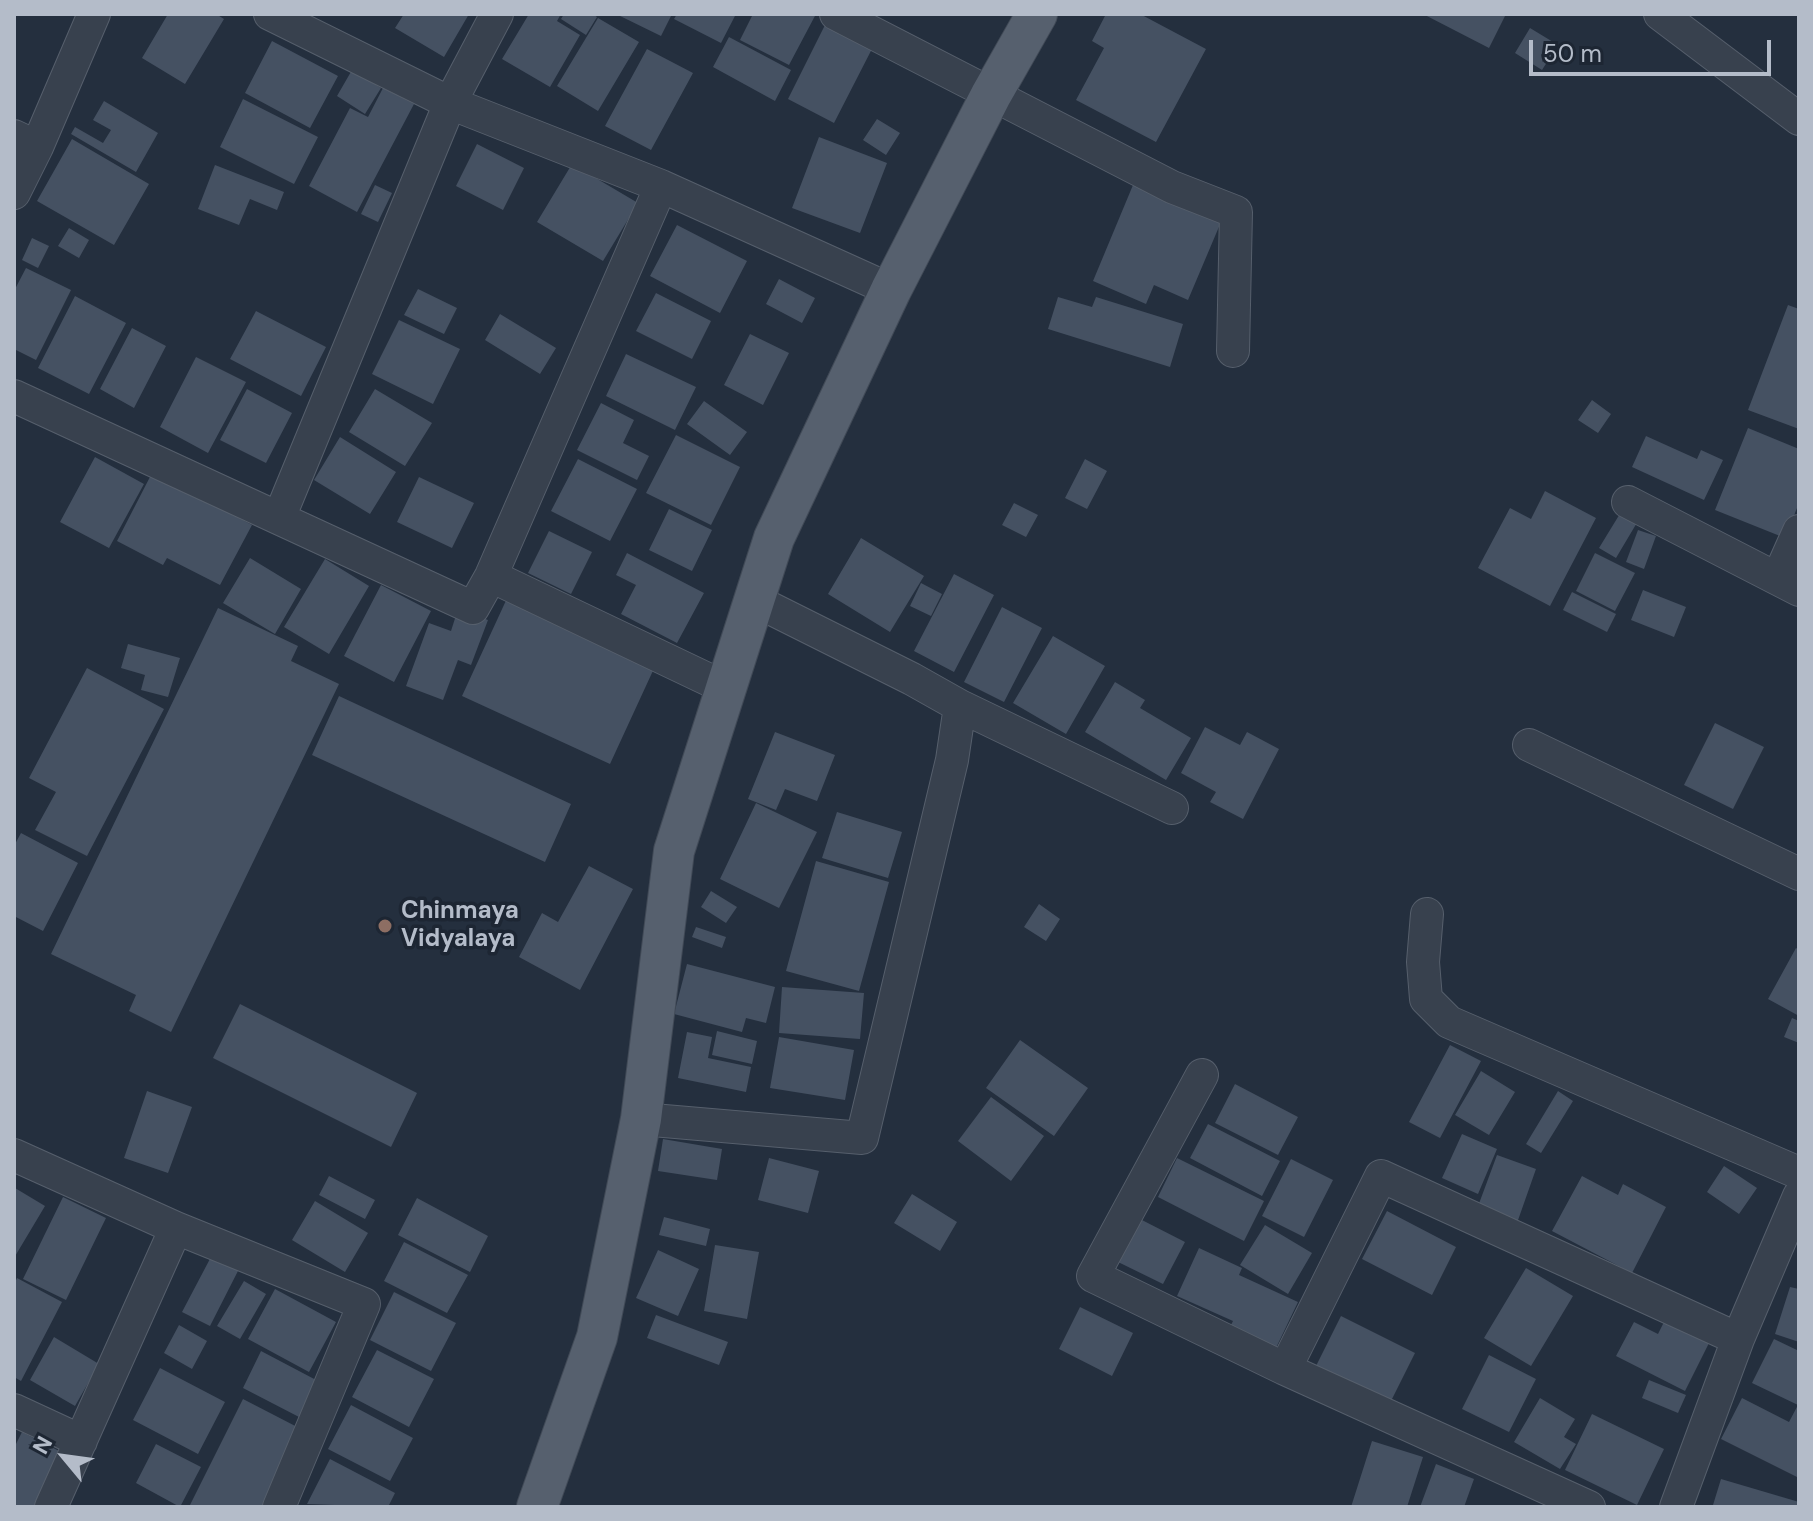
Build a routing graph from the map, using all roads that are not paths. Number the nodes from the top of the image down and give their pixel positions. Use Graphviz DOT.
graph roads {
  1 [pos="94,14"];
  2 [pos="270,14"];
  3 [pos="497,14"];
  4 [pos="836,14"];
  5 [pos="1037,14"];
  6 [pos="1660,14"];
  7 [pos="991,95"];
  8 [pos="450,103"];
  9 [pos="1799,119"];
  10 [pos="26,142"];
  11 [pos="661,186"];
  12 [pos="14,193"];
  13 [pos="891,290"];
  14 [pos="1233,351"];
  15 [pos="14,396"];
  16 [pos="1628,502"];
  17 [pos="279,518"];
  18 [pos="1799,531"];
  19 [pos="491,576"];
  20 [pos="1789,584"];
  21 [pos="754,600"];
  22 [pos="726,688"];
  23 [pos="960,706"];
  24 [pos="1529,745"];
  25 [pos="1172,808"];
  26 [pos="1799,874"];
  27 [pos="1427,914"];
  28 [pos="1202,1075"];
  29 [pos="641,1119"];
  30 [pos="14,1155"];
  31 [pos="1799,1173"];
  32 [pos="1799,1196"];
  33 [pos="176,1228"];
  34 [pos="1738,1339"];
  35 [pos="1285,1369"];
  36 [pos="14,1410"];
  37 [pos="81,1441"];
  38 [pos="51,1507"];
  39 [pos="279,1507"];
  40 [pos="537,1507"];
  41 [pos="1589,1507"];
  42 [pos="1676,1507"];
  1 -- 10 [label="street"];
  2 -- 8 [label="street"];
  3 -- 8 [label="street"];
  4 -- 7 [label="street"];
  5 -- 7 [label="main road"];
  6 -- 9 [label="street"];
  7 -- 13 [label="main road"];
  7 -- 14 [label="street"];
  8 -- 11 [label="street"];
  8 -- 17 [label="street"];
  10 -- 12 [label="street"];
  11 -- 13 [label="street"];
  11 -- 19 [label="street"];
  13 -- 21 [label="main road"];
  15 -- 17 [label="street"];
  16 -- 20 [label="street"];
  17 -- 19 [label="street"];
  18 -- 20 [label="street"];
  19 -- 22 [label="street"];
  21 -- 22 [label="main road"];
  21 -- 23 [label="street"];
  22 -- 29 [label="main road"];
  23 -- 25 [label="street"];
  23 -- 29 [label="street"];
  24 -- 26 [label="street"];
  27 -- 31 [label="street"];
  28 -- 35 [label="street"];
  29 -- 40 [label="main road"];
  30 -- 33 [label="street"];
  32 -- 34 [label="street"];
  33 -- 37 [label="street"];
  33 -- 39 [label="street"];
  34 -- 35 [label="street"];
  34 -- 42 [label="street"];
  35 -- 41 [label="street"];
  36 -- 37 [label="street"];
  37 -- 38 [label="street"];
}
